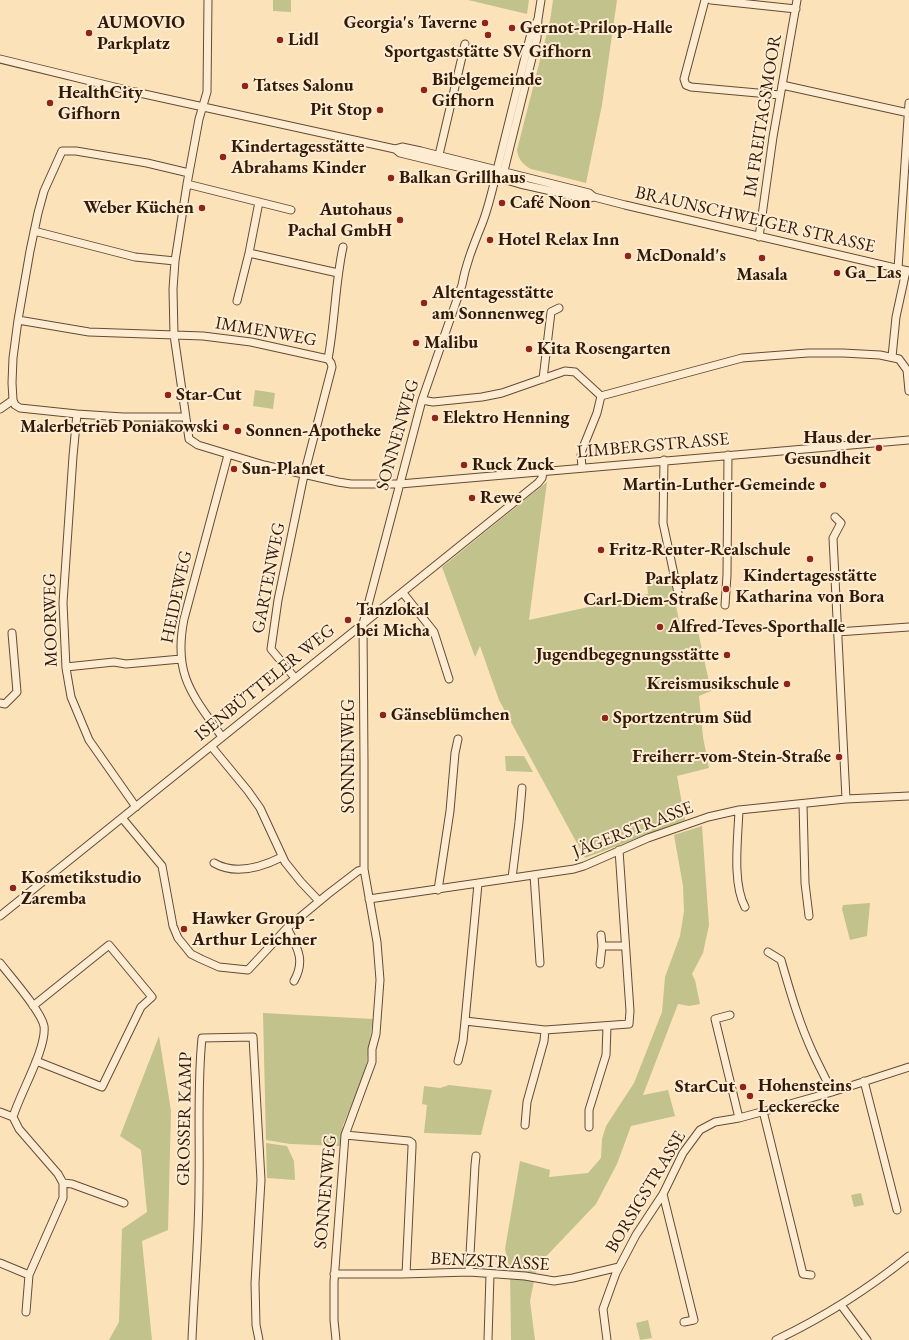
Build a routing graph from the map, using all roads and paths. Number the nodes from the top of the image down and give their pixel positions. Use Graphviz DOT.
graph roads {
  1 [pos="208,0"];
  2 [pos="541,0"];
  3 [pos="705,0"];
  4 [pos="711,0"];
  5 [pos="797,0"];
  6 [pos="796,9"];
  7 [pos="465,44"];
  8 [pos="0,59"];
  9 [pos="782,85"];
  10 [pos="780,95"];
  11 [pos="909,103"];
  12 [pos="202,107"];
  13 [pos="909,113"];
  14 [pos="439,159"];
  15 [pos="189,173"];
  16 [pos="500,174"];
  17 [pos="187,184"];
  18 [pos="906,194"];
  19 [pos="259,202"];
  20 [pos="291,210"];
  21 [pos="34,231"];
  22 [pos="759,237"];
  23 [pos="343,247"];
  24 [pos="249,253"];
  25 [pos="175,261"];
  26 [pos="904,272"];
  27 [pos="338,273"];
  28 [pos="237,301"];
  29 [pos="559,308"];
  30 [pos="18,320"];
  31 [pos="174,335"];
  32 [pos="892,356"];
  33 [pos="328,359"];
  34 [pos="543,379"];
  35 [pos="909,391"];
  36 [pos="601,396"];
  37 [pos="13,400"];
  38 [pos="422,400"];
  39 [pos="0,409"];
  40 [pos="77,414"];
  41 [pos="185,417"];
  42 [pos="909,440"];
  43 [pos="728,454"];
  44 [pos="228,455"];
  45 [pos="664,460"];
  46 [pos="582,467"];
  47 [pos="543,471"];
  48 [pos="304,475"];
  49 [pos="400,484"];
  50 [pos="835,517"];
  51 [pos="678,592"];
  52 [pos="403,593"];
  53 [pos="725,605"];
  54 [pos="363,624"];
  55 [pos="909,627"];
  56 [pos="12,632"];
  57 [pos="837,632"];
  58 [pos="181,659"];
  59 [pos="66,666"];
  60 [pos="295,678"];
  61 [pos="449,679"];
  62 [pos="0,703"];
  63 [pos="222,737"];
  64 [pos="458,739"];
  65 [pos="211,746"];
  66 [pos="522,788"];
  67 [pos="909,796"];
  68 [pos="846,800"];
  69 [pos="803,804"];
  70 [pos="136,807"];
  71 [pos="739,810"];
  72 [pos="122,818"];
  73 [pos="619,850"];
  74 [pos="282,857"];
  75 [pos="214,863"];
  76 [pos="364,869"];
  77 [pos="534,875"];
  78 [pos="512,878"];
  79 [pos="478,884"];
  80 [pos="438,890"];
  81 [pos="369,900"];
  82 [pos="320,901"];
  83 [pos="745,907"];
  84 [pos="0,916"];
  85 [pos="809,916"];
  86 [pos="288,928"];
  87 [pos="601,935"];
  88 [pos="602,946"];
  89 [pos="626,946"];
  90 [pos="768,952"];
  91 [pos="0,963"];
  92 [pos="540,963"];
  93 [pos="600,964"];
  94 [pos="294,981"];
  95 [pos="33,1006"];
  96 [pos="730,1015"];
  97 [pos="465,1021"];
  98 [pos="607,1026"];
  99 [pos="544,1030"];
  100 [pos="36,1061"];
  101 [pos="458,1061"];
  102 [pos="909,1067"];
  103 [pos="864,1081"];
  104 [pos="832,1092"];
  105 [pos="763,1111"];
  106 [pos="0,1112"];
  107 [pos="13,1117"];
  108 [pos="739,1118"];
  109 [pos="525,1125"];
  110 [pos="589,1127"];
  111 [pos="345,1135"];
  112 [pos="476,1156"];
  113 [pos="63,1183"];
  114 [pos="663,1194"];
  115 [pos="124,1204"];
  116 [pos="897,1210"];
  117 [pos="909,1256"];
  118 [pos="0,1263"];
  119 [pos="619,1267"];
  120 [pos="469,1272"];
  121 [pos="334,1274"];
  122 [pos="406,1274"];
  123 [pos="490,1274"];
  124 [pos="29,1275"];
  125 [pos="811,1275"];
  126 [pos="841,1305"];
  127 [pos="26,1312"];
  128 [pos="684,1322"];
  129 [pos="192,1340"];
  130 [pos="259,1340"];
  131 [pos="336,1340"];
  132 [pos="488,1340"];
  133 [pos="607,1340"];
  134 [pos="776,1340"];
  135 [pos="867,1340"];
  1 -- 12 [label="street"];
  2 -- 16 [label="street, SONNENWEG"];
  3 -- 10 [label="street"];
  4 -- 6 [label="street"];
  5 -- 6 [label="street, IM FREITAGSMOOR"];
  6 -- 9 [label="street, IM FREITAGSMOOR"];
  7 -- 14 [label="street"];
  8 -- 12 [label="street, BRAUNSCHWEIGER STRASSE"];
  9 -- 10 [label="street, IM FREITAGSMOOR"];
  9 -- 13 [label="street"];
  10 -- 22 [label="street, IM FREITAGSMOOR"];
  11 -- 13 [label="street"];
  12 -- 14 [label="street, BRAUNSCHWEIGER STRASSE"];
  12 -- 15 [label="street"];
  13 -- 18 [label="street"];
  14 -- 16 [label="street, BRAUNSCHWEIGER STRASSE"];
  15 -- 17 [label="street"];
  15 -- 21 [label="street"];
  16 -- 22 [label="street, BRAUNSCHWEIGER STRASSE"];
  16 -- 38 [label="street, SONNENWEG"];
  17 -- 19 [label="street"];
  17 -- 25 [label="street"];
  18 -- 26 [label="street"];
  19 -- 20 [label="street"];
  19 -- 24 [label="street"];
  21 -- 25 [label="street"];
  21 -- 30 [label="street"];
  22 -- 26 [label="street, BRAUNSCHWEIGER STRASSE"];
  23 -- 27 [label="street"];
  24 -- 27 [label="street"];
  24 -- 28 [label="street"];
  25 -- 31 [label="street"];
  26 -- 32 [label="street"];
  27 -- 33 [label="street"];
  29 -- 34 [label="street"];
  30 -- 31 [label="street, IMMENWEG"];
  30 -- 37 [label="street"];
  31 -- 33 [label="street, IMMENWEG"];
  31 -- 41 [label="street"];
  32 -- 35 [label="street"];
  32 -- 36 [label="street"];
  33 -- 48 [label="street, IMMENWEG"];
  34 -- 36 [label="street"];
  34 -- 38 [label="street"];
  36 -- 46 [label="street"];
  37 -- 39 [label="street"];
  37 -- 40 [label="street"];
  38 -- 49 [label="street, SONNENWEG"];
  40 -- 41 [label="street"];
  40 -- 59 [label="street, MOORWEG"];
  41 -- 44 [label="street, LIMBERGSTRASSE"];
  42 -- 43 [label="street, LIMBERGSTRASSE"];
  43 -- 45 [label="street, LIMBERGSTRASSE"];
  43 -- 53 [label="street"];
  44 -- 48 [label="street, LIMBERGSTRASSE"];
  44 -- 58 [label="street, HEIDEWEG"];
  45 -- 46 [label="street, LIMBERGSTRASSE"];
  45 -- 51 [label="street"];
  46 -- 47 [label="street, LIMBERGSTRASSE"];
  47 -- 49 [label="street, LIMBERGSTRASSE"];
  47 -- 52 [label="street, ISENBÜTTELER WEG"];
  48 -- 49 [label="street, LIMBERGSTRASSE"];
  48 -- 60 [label="street, GARTENWEG"];
  49 -- 54 [label="street, SONNENWEG"];
  50 -- 57 [label="street"];
  52 -- 54 [label="street, ISENBÜTTELER WEG"];
  52 -- 61 [label="street"];
  54 -- 60 [label="street, ISENBÜTTELER WEG"];
  54 -- 76 [label="street, SONNENWEG"];
  55 -- 57 [label="street"];
  56 -- 62 [label="street"];
  57 -- 68 [label="street"];
  58 -- 59 [label="street"];
  58 -- 63 [label="street, HEIDEWEG"];
  59 -- 70 [label="street, MOORWEG"];
  60 -- 63 [label="street, ISENBÜTTELER WEG"];
  63 -- 65 [label="street, ISENBÜTTELER WEG"];
  64 -- 80 [label="street"];
  65 -- 70 [label="street, ISENBÜTTELER WEG"];
  65 -- 74 [label="street"];
  66 -- 78 [label="street"];
  67 -- 68 [label="street, JÄGERSTRASSE"];
  68 -- 69 [label="street, JÄGERSTRASSE"];
  69 -- 71 [label="street, JÄGERSTRASSE"];
  69 -- 85 [label="street"];
  70 -- 72 [label="street, ISENBÜTTELER WEG"];
  71 -- 73 [label="street, JÄGERSTRASSE"];
  71 -- 83 [label="street"];
  72 -- 84 [label="street, ISENBÜTTELER WEG"];
  72 -- 86 [label="street"];
  73 -- 77 [label="street, JÄGERSTRASSE"];
  73 -- 89 [label="street"];
  74 -- 75 [label="street"];
  74 -- 82 [label="street"];
  76 -- 81 [label="street, SONNENWEG"];
  76 -- 82 [label="street"];
  77 -- 78 [label="street, JÄGERSTRASSE"];
  77 -- 92 [label="street"];
  78 -- 79 [label="street, JÄGERSTRASSE"];
  79 -- 80 [label="street, JÄGERSTRASSE"];
  79 -- 97 [label="street"];
  80 -- 81 [label="street, JÄGERSTRASSE"];
  81 -- 111 [label="street, SONNENWEG"];
  82 -- 86 [label="street"];
  86 -- 94 [label="street"];
  87 -- 88 [label="street"];
  88 -- 89 [label="street"];
  88 -- 93 [label="street"];
  89 -- 98 [label="street"];
  90 -- 104 [label="street"];
  91 -- 95 [label="street"];
  95 -- 100 [label="street"];
  95 -- 100 [label="street"];
  96 -- 108 [label="street"];
  97 -- 99 [label="street"];
  97 -- 101 [label="street"];
  98 -- 99 [label="street"];
  98 -- 110 [label="street"];
  99 -- 109 [label="street"];
  100 -- 107 [label="street"];
  102 -- 103 [label="street, BORSIGSTRASSE"];
  103 -- 104 [label="street, BORSIGSTRASSE"];
  103 -- 116 [label="street"];
  104 -- 105 [label="street, BORSIGSTRASSE"];
  105 -- 108 [label="street, BORSIGSTRASSE"];
  105 -- 125 [label="street"];
  106 -- 107 [label="street"];
  107 -- 113 [label="street"];
  108 -- 114 [label="street, BORSIGSTRASSE"];
  111 -- 121 [label="street, SONNENWEG"];
  111 -- 122 [label="street"];
  112 -- 120 [label="street"];
  113 -- 115 [label="street"];
  113 -- 124 [label="street"];
  114 -- 119 [label="street, BORSIGSTRASSE"];
  114 -- 128 [label="street"];
  117 -- 126 [label="street"];
  118 -- 124 [label="street"];
  119 -- 123 [label="street, BENZSTRASSE"];
  119 -- 133 [label="street, BORSIGSTRASSE"];
  120 -- 122 [label="street, BENZSTRASSE"];
  120 -- 123 [label="street, BENZSTRASSE"];
  121 -- 122 [label="street, BENZSTRASSE"];
  121 -- 131 [label="street, SONNENWEG"];
  123 -- 132 [label="street"];
  124 -- 127 [label="street"];
  126 -- 134 [label="street"];
  126 -- 135 [label="street"];
  129 -- 130 [label="street, GROSSER KAMP"];
}
